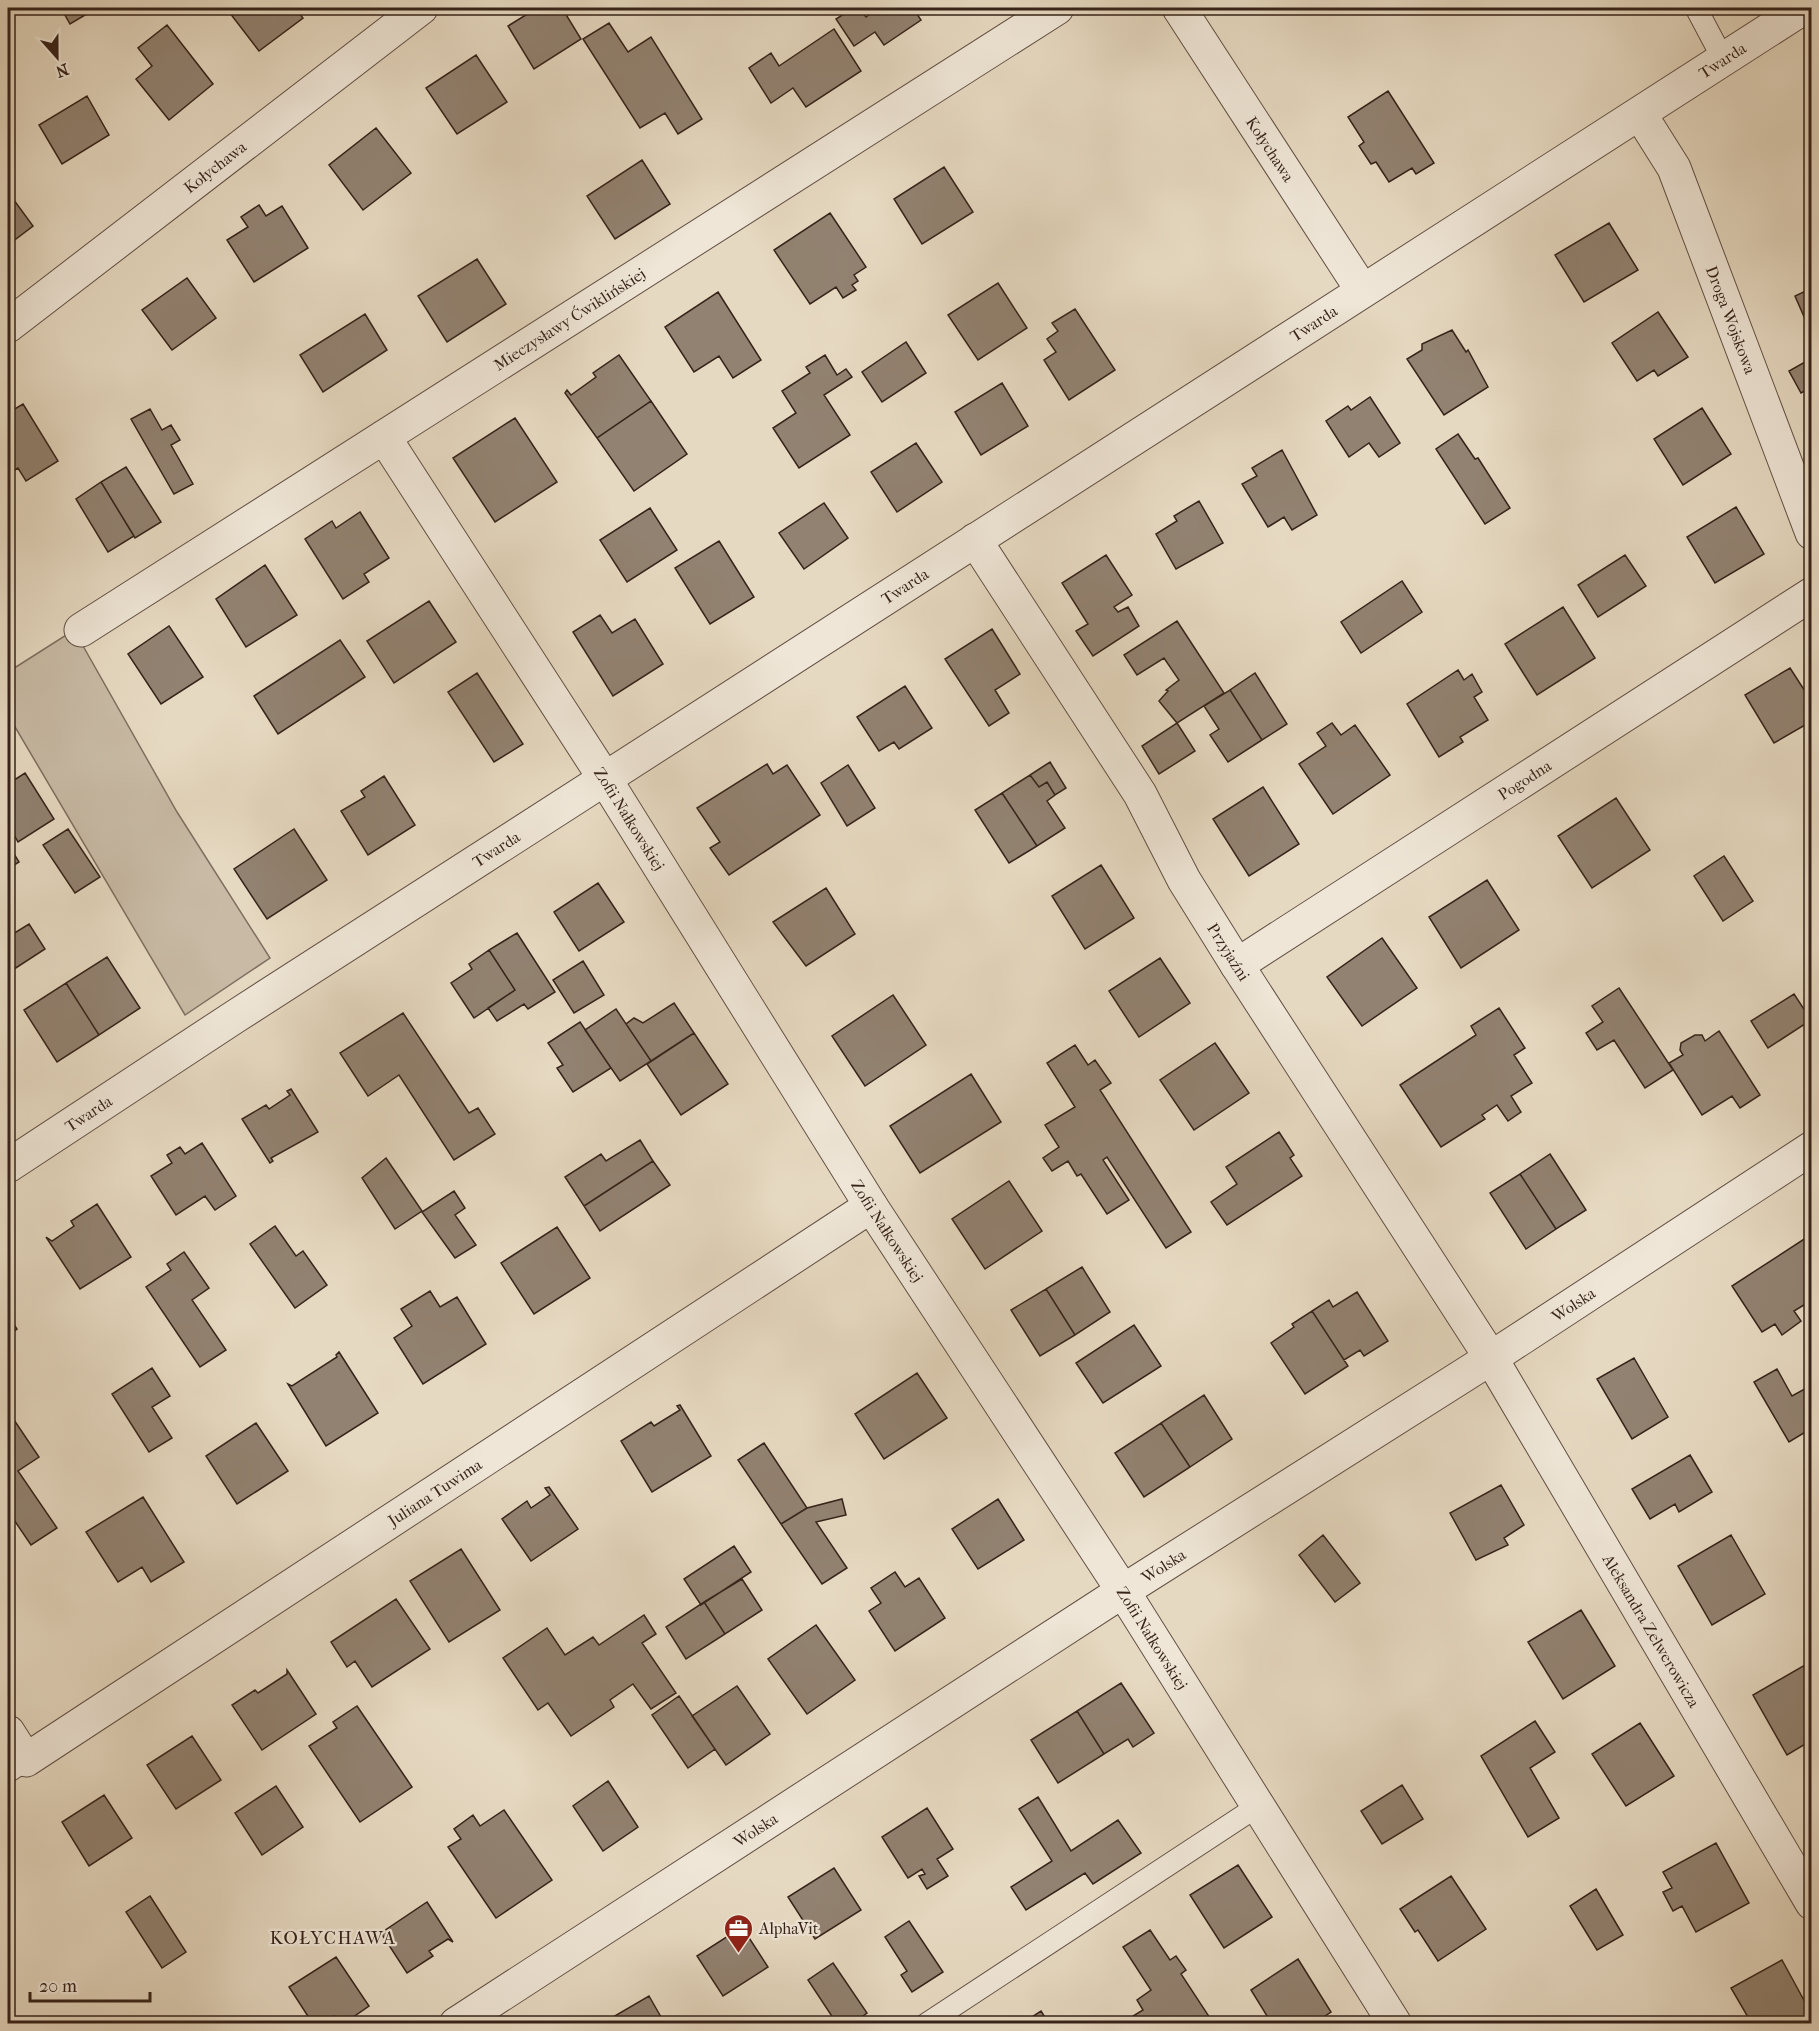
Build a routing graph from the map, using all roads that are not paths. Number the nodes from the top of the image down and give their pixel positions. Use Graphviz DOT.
graph roads {
  1 [pos="421,8"];
  2 [pos="1057,8"];
  3 [pos="1179,8"];
  4 [pos="1696,8"];
  5 [pos="1803,8"];
  6 [pos="1724,59"];
  7 [pos="1640,114"];
  8 [pos="1362,290"];
  9 [pos="8,326"];
  10 [pos="384,437"];
  11 [pos="1812,532"];
  12 [pos="975,540"];
  13 [pos="1812,594"];
  14 [pos="81,630"];
  15 [pos="605,779"];
  16 [pos="1237,965"];
  17 [pos="1812,1148"];
  18 [pos="8,1166"];
  19 [pos="871,1206"];
  20 [pos="1491,1358"];
  21 [pos="1123,1591"];
  22 [pos="8,1732"];
  23 [pos="17,1766"];
  24 [pos="1258,1806"];
  25 [pos="1812,1903"];
  26 [pos="456,2024"];
  27 [pos="926,2024"];
  28 [pos="1395,2024"];
  1 -- 9 [label="street, Kołychawa"];
  2 -- 10 [label="street, Mieczysławy Ćwiklińskiej"];
  3 -- 8 [label="street, Kołychawa"];
  4 -- 6 [label="lane"];
  5 -- 6 [label="street, Twarda"];
  6 -- 7 [label="street, Twarda"];
  7 -- 8 [label="street, Twarda"];
  7 -- 11 [label="street, Droga Wojskowa"];
  8 -- 12 [label="street, Twarda"];
  10 -- 14 [label="street, Mieczysławy Ćwiklińskiej"];
  10 -- 15 [label="street, Zofii Nałkowskiej"];
  12 -- 15 [label="street, Twarda"];
  12 -- 16 [label="street, Przyjaźni"];
  13 -- 16 [label="street, Pogodna"];
  15 -- 18 [label="street, Twarda"];
  15 -- 19 [label="street, Zofii Nałkowskiej"];
  16 -- 20 [label="street, Przyjaźni"];
  17 -- 20 [label="street, Wolska"];
  19 -- 21 [label="street, Zofii Nałkowskiej"];
  19 -- 23 [label="street, Juliana Tuwima"];
  20 -- 21 [label="street, Wolska"];
  20 -- 25 [label="street, Aleksandra Zelwerowicza"];
  21 -- 24 [label="street, Zofii Nałkowskiej"];
  21 -- 26 [label="street, Wolska"];
  22 -- 23 [label="street, Juliana Tuwima"];
  24 -- 27 [label="lane"];
  24 -- 28 [label="street, Zofii Nałkowskiej"];
}
